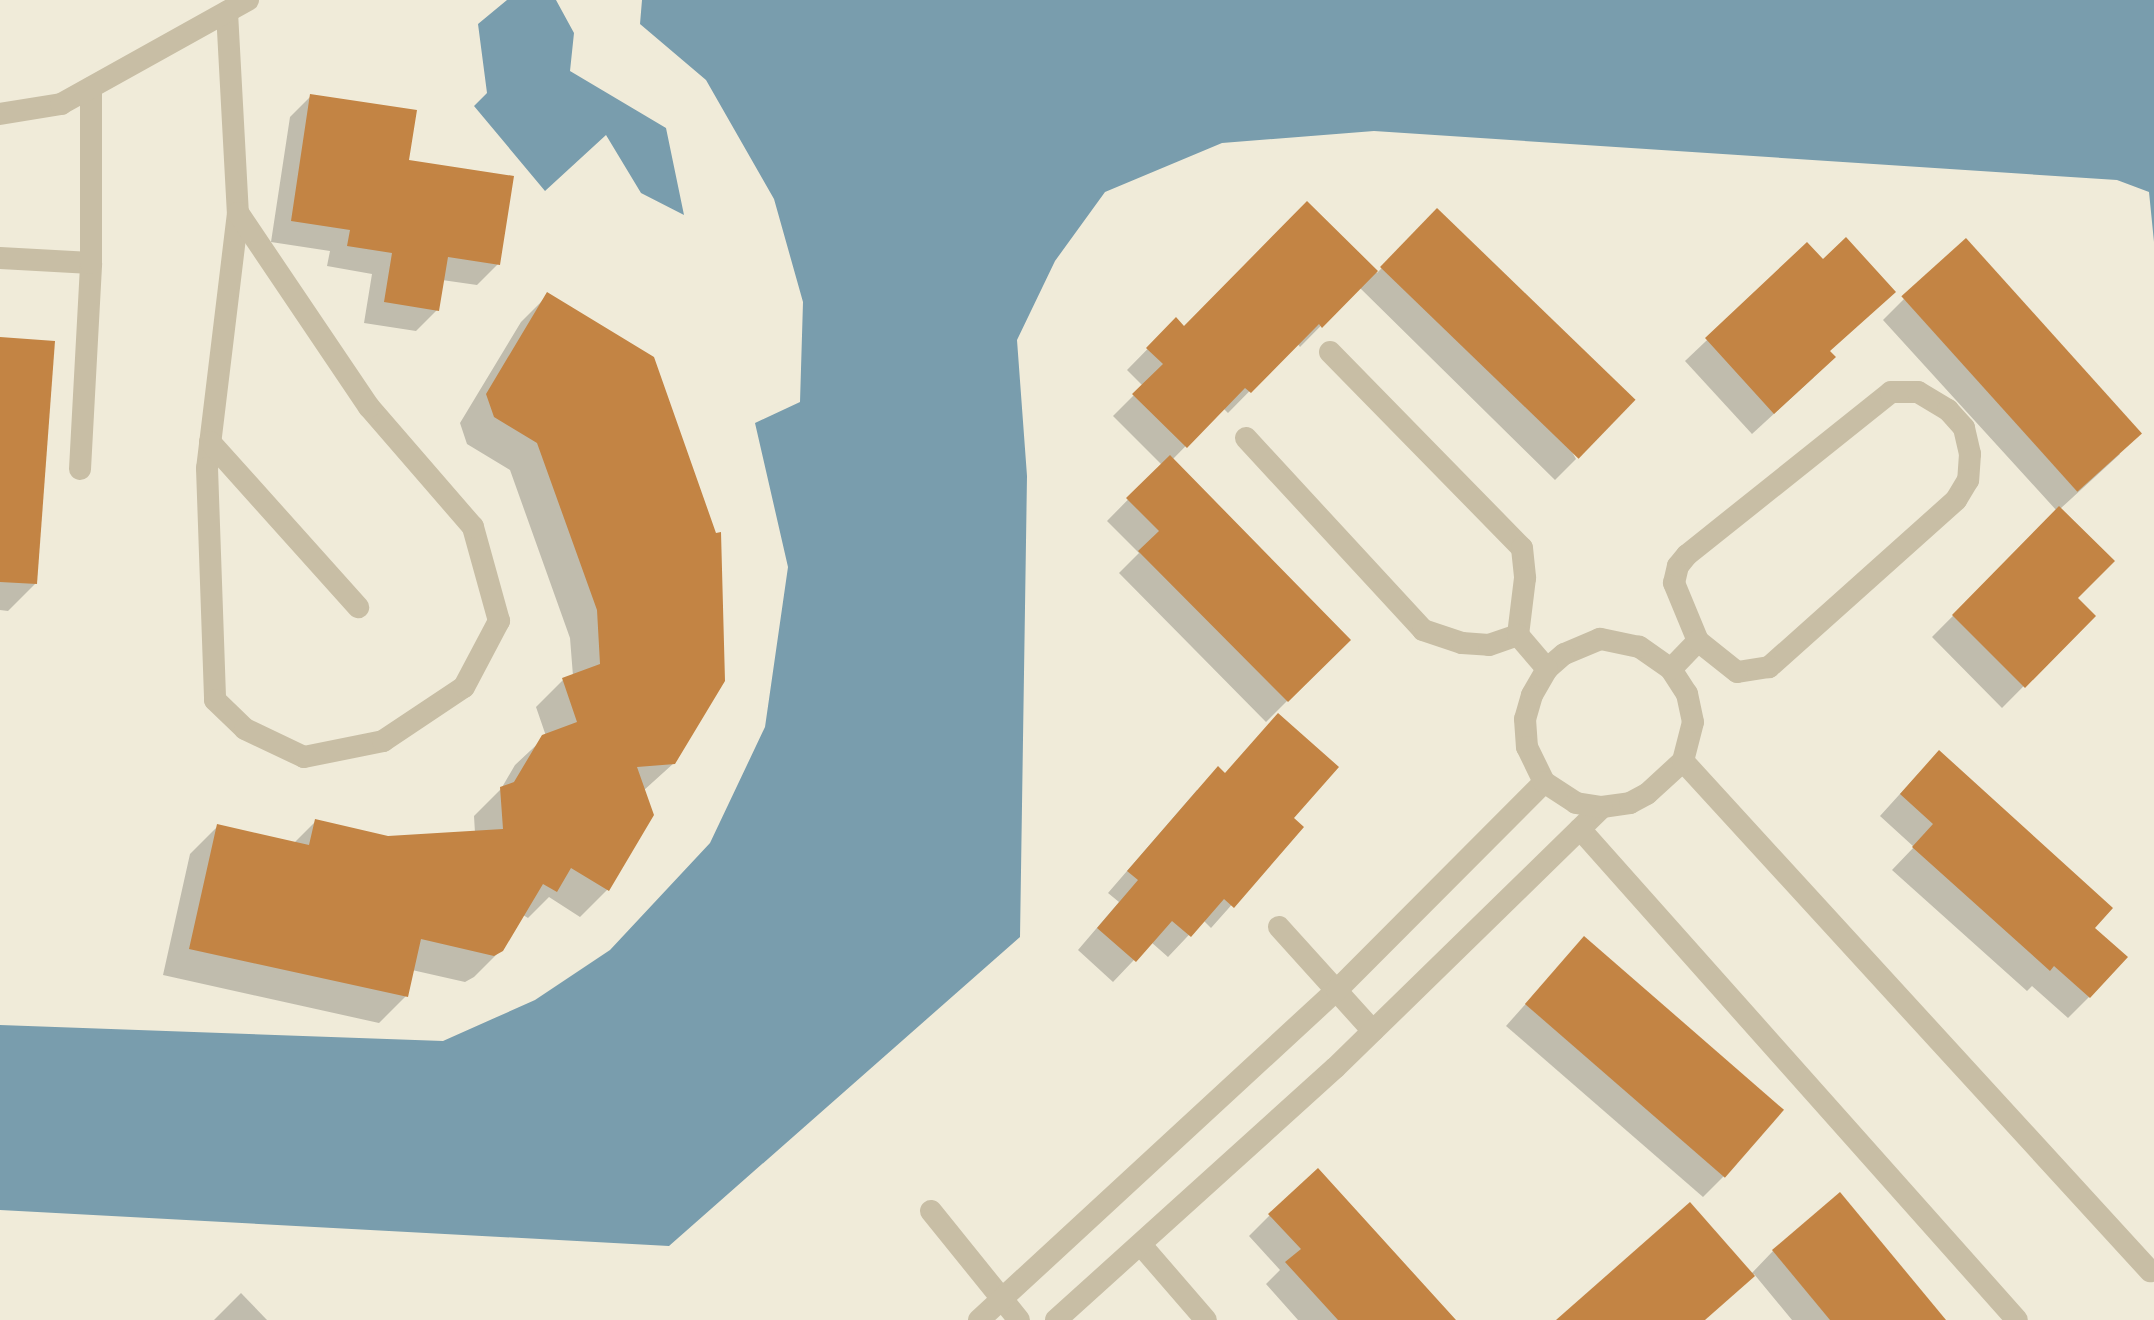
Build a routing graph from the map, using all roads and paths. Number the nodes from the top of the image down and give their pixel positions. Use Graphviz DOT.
graph roads {
  1 [pos="248,0"];
  2 [pos="227,12"];
  3 [pos="91,88"];
  4 [pos="0,114"];
  5 [pos="238,213"];
  6 [pos="0,258"];
  7 [pos="91,263"];
  8 [pos="1330,352"];
  9 [pos="1246,438"];
  10 [pos="210,442"];
  11 [pos="80,469"];
  12 [pos="358,607"];
  13 [pos="1518,635"];
  14 [pos="1698,641"];
  15 [pos="1547,669"];
  16 [pos="1671,669"];
  17 [pos="1683,761"];
  18 [pos="1544,782"];
  19 [pos="1602,807"];
  20 [pos="1580,829"];
  21 [pos="1279,927"];
  22 [pos="1337,990"];
  23 [pos="1373,1031"];
  24 [pos="931,1211"];
  25 [pos="1141,1245"];
  26 [pos="2150,1271"];
  27 [pos="1002,1299"];
  28 [pos="979,1320"];
  29 [pos="1019,1320"];
  30 [pos="1056,1320"];
  31 [pos="1206,1320"];
  32 [pos="2017,1320"];
  1 -- 2 [label="street"];
  2 -- 3 [label="street"];
  2 -- 5 [label="street"];
  3 -- 4 [label="street"];
  3 -- 7 [label="street"];
  5 -- 10 [label="street"];
  5 -- 10 [label="street"];
  6 -- 7 [label="street"];
  7 -- 11 [label="street"];
  8 -- 13 [label="street"];
  9 -- 13 [label="street"];
  10 -- 12 [label="street"];
  13 -- 15 [label="street"];
  14 -- 14 [label="street"];
  14 -- 16 [label="street"];
  15 -- 16 [label="street"];
  15 -- 18 [label="street"];
  16 -- 17 [label="street"];
  17 -- 19 [label="street"];
  17 -- 26 [label="street"];
  18 -- 19 [label="street"];
  18 -- 22 [label="street"];
  19 -- 20 [label="street"];
  20 -- 23 [label="street"];
  20 -- 32 [label="street"];
  21 -- 22 [label="street"];
  22 -- 23 [label="street"];
  22 -- 27 [label="street"];
  23 -- 25 [label="street"];
  24 -- 27 [label="street"];
  25 -- 30 [label="street"];
  25 -- 31 [label="street"];
  27 -- 28 [label="street"];
  27 -- 29 [label="street"];
}
